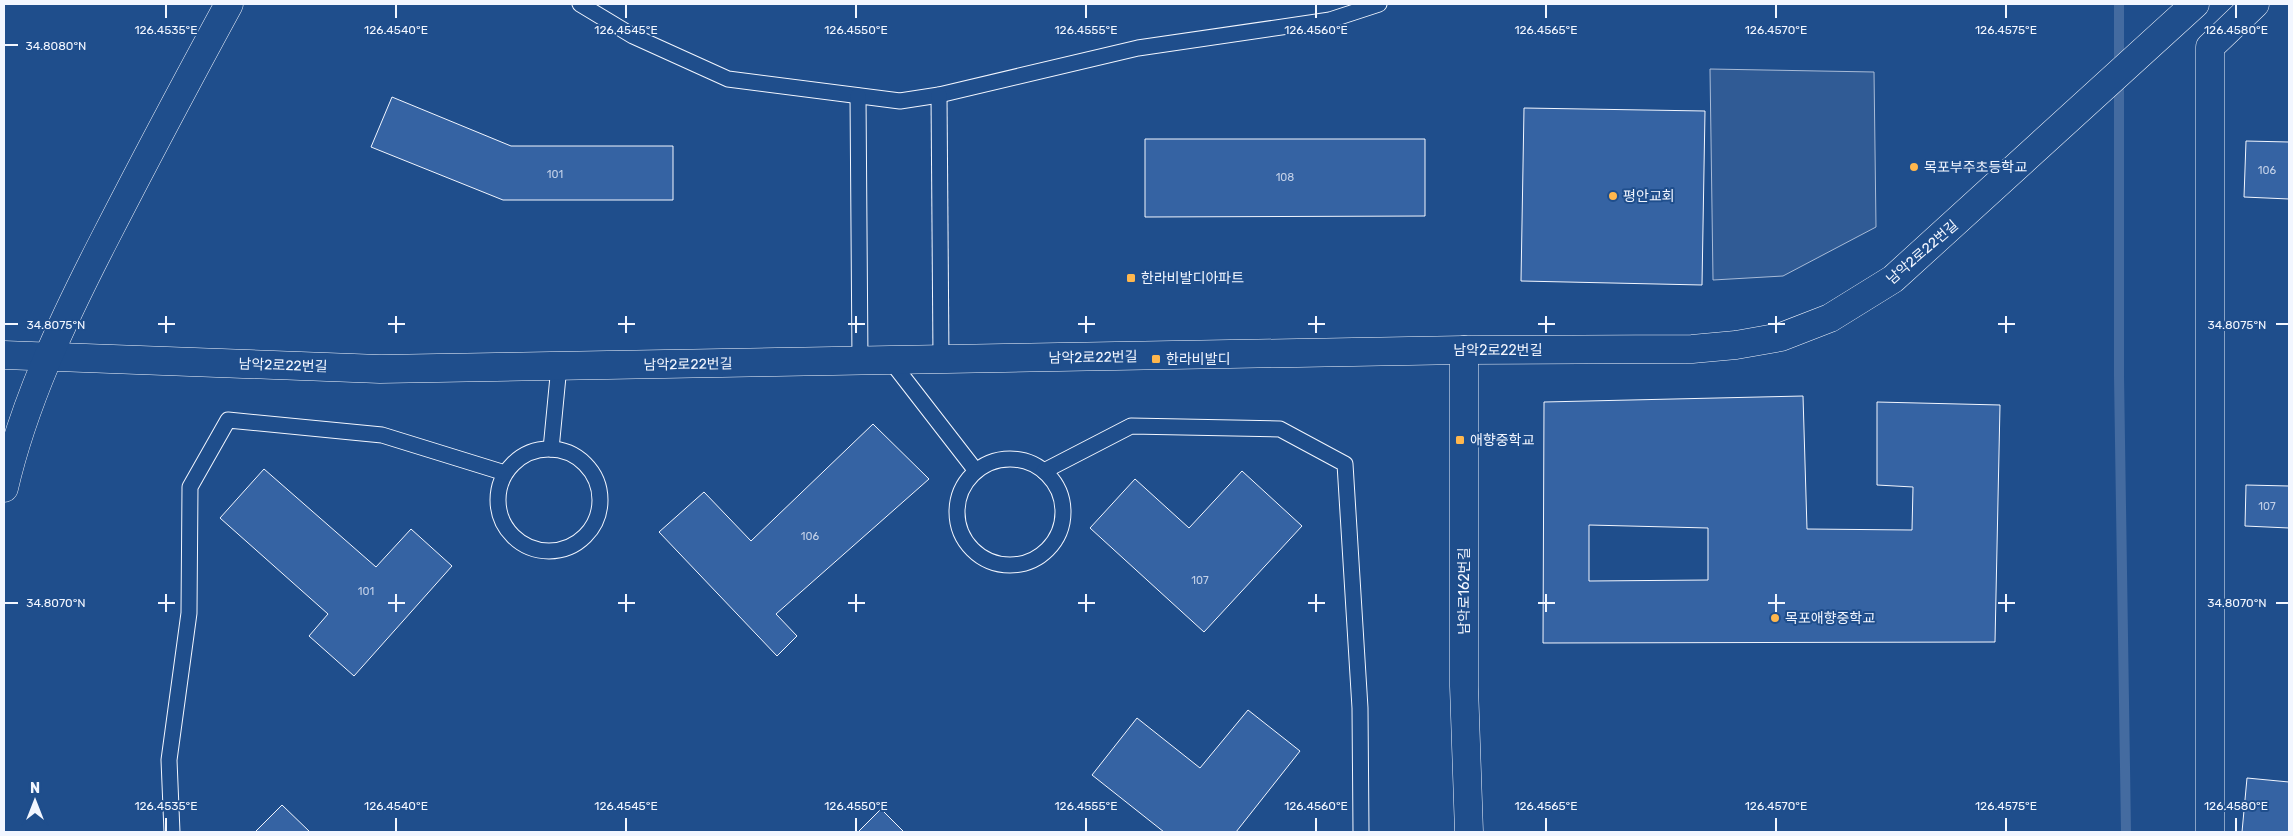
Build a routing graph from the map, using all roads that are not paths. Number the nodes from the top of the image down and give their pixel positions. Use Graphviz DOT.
graph roads {
  1 [pos="229,4"];
  2 [pos="580,4"];
  3 [pos="1379,4"];
  4 [pos="2195,4"];
  5 [pos="2255,4"];
  6 [pos="939,95"];
  7 [pos="858,96"];
  8 [pos="1464,350"];
  9 [pos="4,355"];
  10 [pos="50,355"];
  11 [pos="941,359"];
  12 [pos="860,360"];
  13 [pos="890,360"];
  14 [pos="559,366"];
  15 [pos="551,449"];
  16 [pos="976,471"];
  17 [pos="1044,472"];
  18 [pos="505,473"];
  19 [pos="4,488"];
  20 [pos="172,832"];
  21 [pos="1362,832"];
  22 [pos="1469,832"];
  23 [pos="2210,832"];
  1 -- 10 [label="street"];
  2 -- 7 [label="lane"];
  3 -- 6 [label="lane"];
  4 -- 8 [label="street, 남악2로22번길"];
  5 -- 23 [label="street"];
  6 -- 7 [label="lane"];
  6 -- 11 [label="lane"];
  7 -- 12 [label="lane"];
  8 -- 11 [label="street, 남악2로22번길"];
  8 -- 22 [label="street, 남악로162번길"];
  9 -- 10 [label="street, 남악2로22번길"];
  10 -- 14 [label="street, 남악2로22번길"];
  10 -- 19 [label="street"];
  11 -- 13 [label="street, 남악2로22번길"];
  12 -- 13 [label="street, 남악2로22번길"];
  12 -- 14 [label="street, 남악2로22번길"];
  13 -- 16 [label="lane"];
  14 -- 15 [label="lane"];
  15 -- 18 [label="lane"];
  15 -- 18 [label="lane"];
  16 -- 17 [label="lane"];
  16 -- 17 [label="lane"];
  17 -- 21 [label="lane"];
  18 -- 20 [label="lane"];
}
